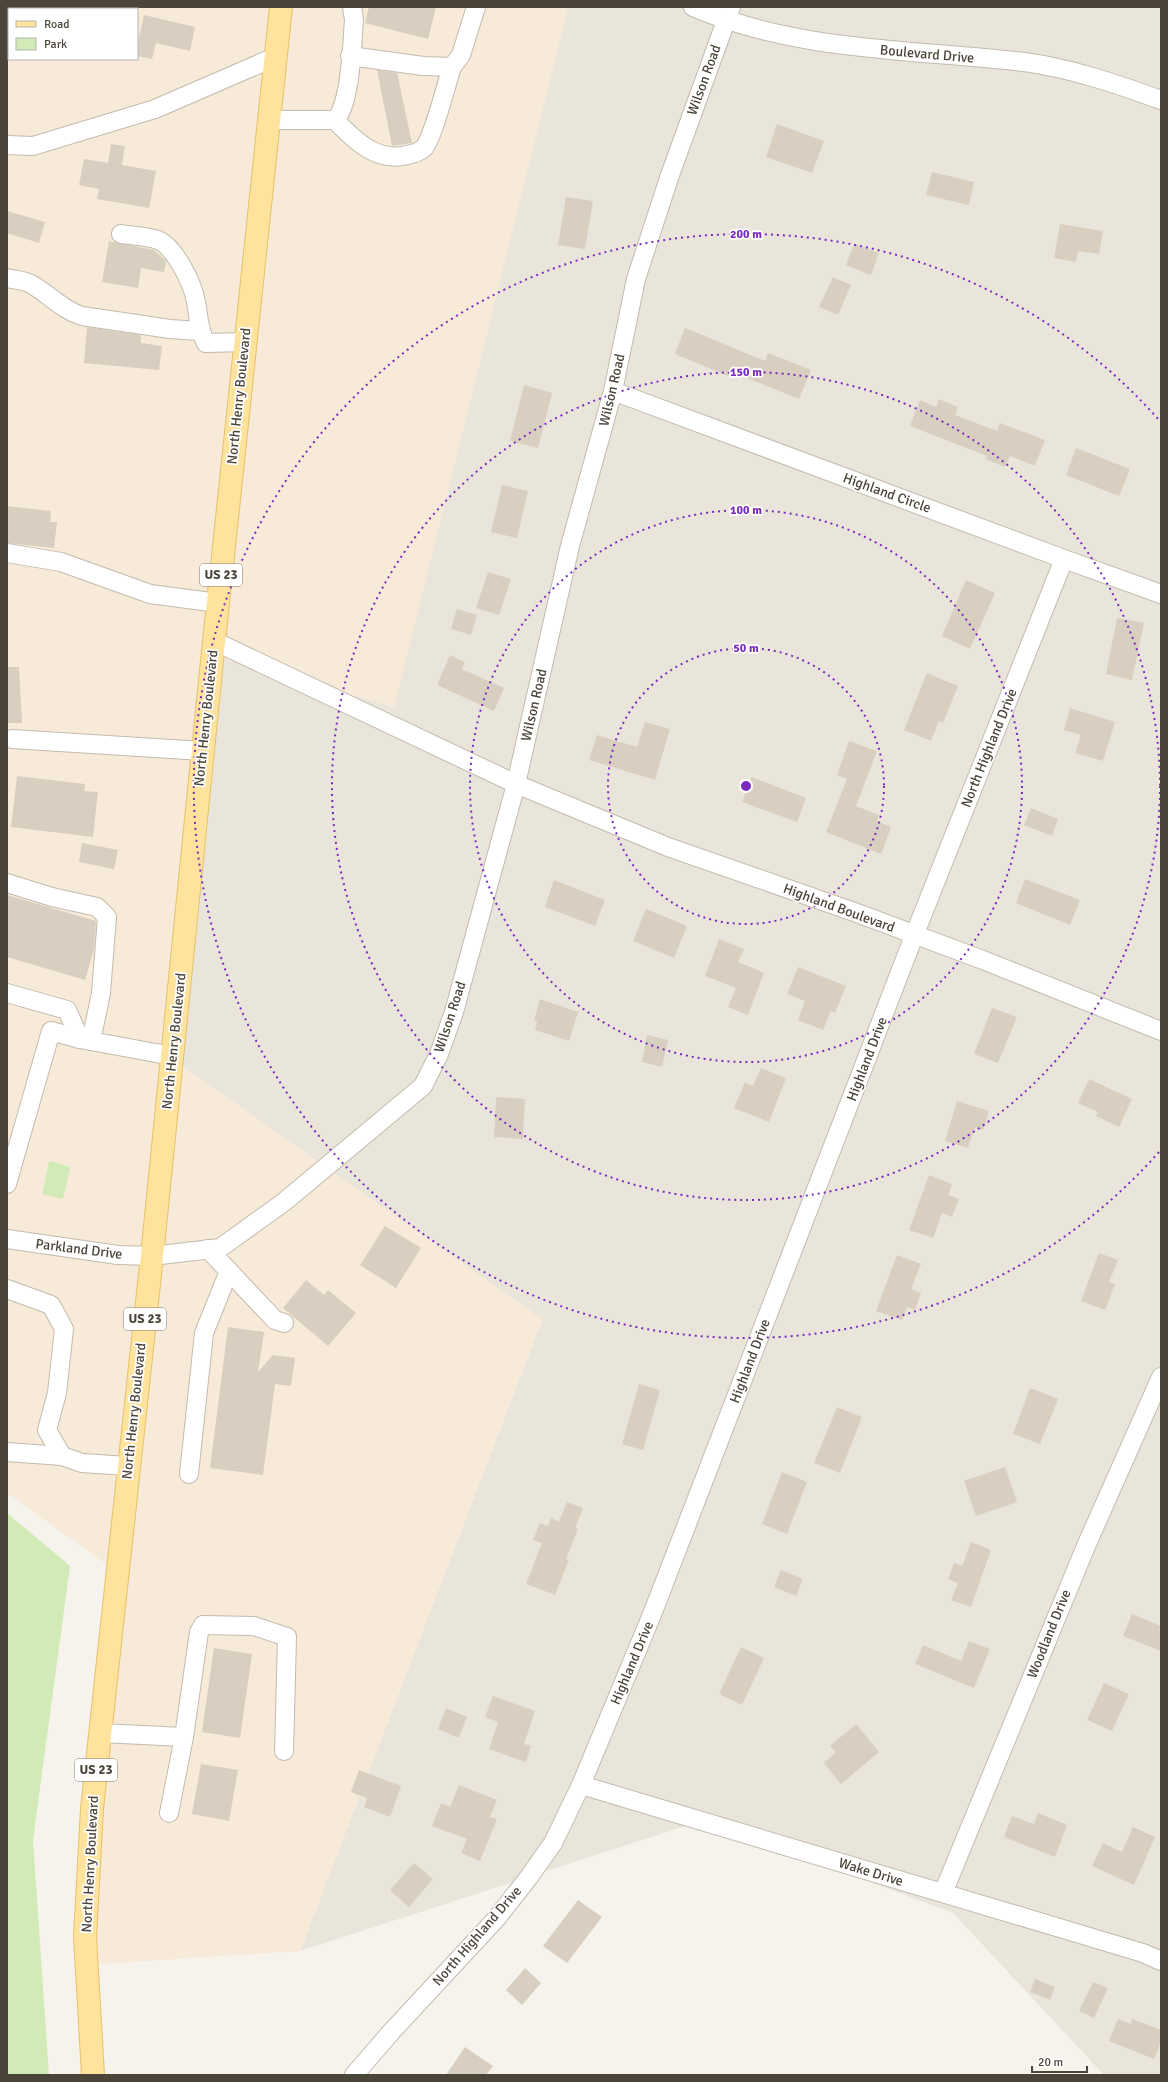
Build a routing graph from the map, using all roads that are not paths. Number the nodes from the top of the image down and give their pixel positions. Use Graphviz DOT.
graph roads {
  1 [pos="281,7"];
  2 [pos="352,7"];
  3 [pos="476,7"];
  4 [pos="693,7"];
  5 [pos="728,14"];
  6 [pos="350,56"];
  7 [pos="275,57"];
  8 [pos="452,67"];
  9 [pos="1161,100"];
  10 [pos="269,120"];
  11 [pos="335,120"];
  12 [pos="7,145"];
  13 [pos="121,234"];
  14 [pos="7,278"];
  15 [pos="199,331"];
  16 [pos="245,342"];
  17 [pos="613,391"];
  18 [pos="7,553"];
  19 [pos="1064,560"];
  20 [pos="1161,594"];
  21 [pos="218,604"];
  22 [pos="214,641"];
  23 [pos="12,739"];
  24 [pos="203,751"];
  25 [pos="516,784"];
  26 [pos="7,883"];
  27 [pos="914,936"];
  28 [pos="7,993"];
  29 [pos="1161,1031"];
  30 [pos="86,1040"];
  31 [pos="172,1056"];
  32 [pos="7,1184"];
  33 [pos="7,1239"];
  34 [pos="208,1249"];
  35 [pos="152,1256"];
  36 [pos="229,1271"];
  37 [pos="7,1289"];
  38 [pos="284,1324"];
  39 [pos="1161,1377"];
  40 [pos="7,1452"];
  41 [pos="62,1456"];
  42 [pos="128,1466"];
  43 [pos="189,1474"];
  44 [pos="100,1733"];
  45 [pos="184,1736"];
  46 [pos="284,1751"];
  47 [pos="581,1785"];
  48 [pos="168,1813"];
  49 [pos="943,1893"];
  50 [pos="1161,1961"];
  51 [pos="93,2075"];
  52 [pos="354,2075"];
  1 -- 7 [label="main road, North Henry Boulevard / US 23"];
  2 -- 6 [label="street"];
  3 -- 8 [label="street"];
  4 -- 5 [label="street, Boulevard Drive"];
  5 -- 9 [label="street, Boulevard Drive"];
  5 -- 17 [label="street, Wilson Road"];
  6 -- 8 [label="street"];
  6 -- 11 [label="street"];
  7 -- 10 [label="main road, North Henry Boulevard / US 23"];
  7 -- 12 [label="street"];
  8 -- 11 [label="street"];
  10 -- 11 [label="street"];
  10 -- 16 [label="main road, North Henry Boulevard / US 23"];
  13 -- 15 [label="street"];
  14 -- 15 [label="street"];
  15 -- 16 [label="street"];
  16 -- 21 [label="main road, North Henry Boulevard / US 23"];
  17 -- 19 [label="street, Highland Circle"];
  17 -- 25 [label="street, Wilson Road"];
  18 -- 21 [label="street"];
  19 -- 20 [label="street, Highland Circle"];
  19 -- 27 [label="street, North Highland Drive"];
  21 -- 22 [label="main road, North Henry Boulevard / US 23"];
  22 -- 24 [label="main road, North Henry Boulevard / US 23"];
  22 -- 25 [label="street, Highland Boulevard"];
  23 -- 24 [label="street"];
  24 -- 31 [label="main road, North Henry Boulevard / US 23"];
  25 -- 27 [label="street, Highland Boulevard"];
  25 -- 34 [label="street, Wilson Road"];
  26 -- 30 [label="street"];
  27 -- 29 [label="street, Highland Boulevard"];
  27 -- 47 [label="street, Highland Drive"];
  28 -- 30 [label="street"];
  30 -- 31 [label="street"];
  30 -- 32 [label="street"];
  31 -- 35 [label="main road, North Henry Boulevard / US 23"];
  33 -- 35 [label="street, Parkland Drive"];
  34 -- 35 [label="street, Wilson Road"];
  34 -- 36 [label="street"];
  35 -- 42 [label="main road, North Henry Boulevard / US 23"];
  36 -- 38 [label="street"];
  36 -- 43 [label="street"];
  37 -- 41 [label="street"];
  39 -- 49 [label="street, Woodland Drive"];
  40 -- 41 [label="street"];
  41 -- 42 [label="street"];
  42 -- 44 [label="main road, North Henry Boulevard / US 23"];
  44 -- 45 [label="street"];
  44 -- 51 [label="main road, North Henry Boulevard / US 23"];
  45 -- 46 [label="street"];
  45 -- 48 [label="street"];
  47 -- 49 [label="street, Wake Drive"];
  47 -- 52 [label="street, North Highland Drive"];
  49 -- 50 [label="street, Wake Drive"];
}
